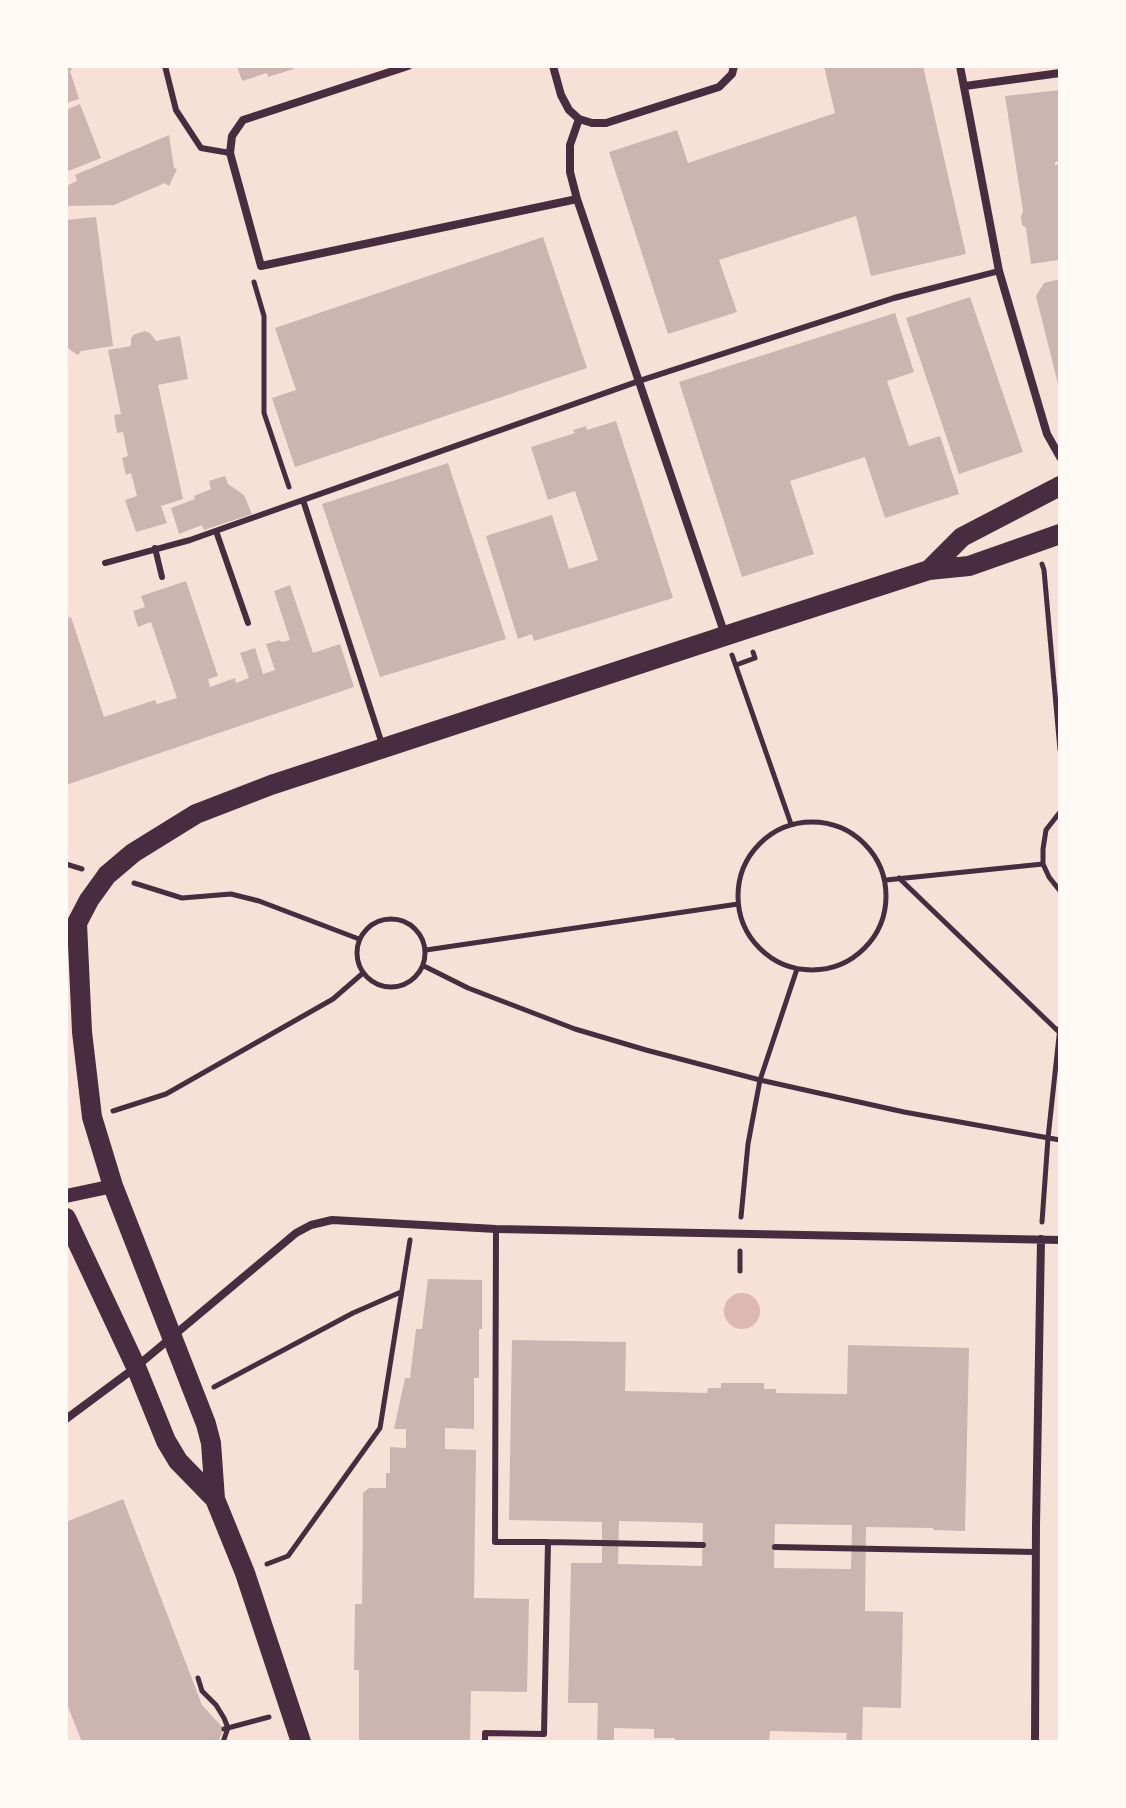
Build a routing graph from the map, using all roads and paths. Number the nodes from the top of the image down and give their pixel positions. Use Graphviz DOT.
graph roads {
  1 [pos="165,66"];
  2 [pos="408,66"];
  3 [pos="553,66"];
  4 [pos="734,66"];
  5 [pos="960,66"];
  6 [pos="1060,73"];
  7 [pos="965,86"];
  8 [pos="579,119"];
  9 [pos="230,153"];
  10 [pos="577,199"];
  11 [pos="999,271"];
  12 [pos="251,272"];
  13 [pos="639,381"];
  14 [pos="1060,457"];
  15 [pos="1060,486"];
  16 [pos="303,500"];
  17 [pos="294,503"];
  18 [pos="216,531"];
  19 [pos="1060,534"];
  20 [pos="1036,542"];
  21 [pos="155,548"];
  22 [pos="105,563"];
  23 [pos="929,570"];
  24 [pos="162,577"];
  25 [pos="248,623"];
  26 [pos="726,636"];
  27 [pos="755,658"];
  28 [pos="384,748"];
  29 [pos="1060,750"];
  30 [pos="1060,812"];
  31 [pos="791,824"];
  32 [pos="1043,864"];
  33 [pos="107,875"];
  34 [pos="899,878"];
  35 [pos="886,880"];
  36 [pos="1060,891"];
  37 [pos="738,904"];
  38 [pos="72,930"];
  39 [pos="359,939"];
  40 [pos="426,950"];
  41 [pos="424,966"];
  42 [pos="797,969"];
  43 [pos="363,973"];
  44 [pos="1060,1031"];
  45 [pos="760,1080"];
  46 [pos="92,1117"];
  47 [pos="1048,1138"];
  48 [pos="1060,1140"];
  49 [pos="113,1186"];
  50 [pos="66,1196"];
  51 [pos="66,1218"];
  52 [pos="413,1224"];
  53 [pos="496,1229"];
  54 [pos="740,1234"];
  55 [pos="1041,1239"];
  56 [pos="1060,1240"];
  57 [pos="402,1292"];
  58 [pos="173,1336"];
  59 [pos="136,1367"];
  60 [pos="196,1397"];
  61 [pos="66,1419"];
  62 [pos="215,1499"];
  63 [pos="548,1542"];
  64 [pos="703,1545"];
  65 [pos="775,1547"];
  66 [pos="1036,1552"];
  67 [pos="245,1573"];
  68 [pos="198,1678"];
  69 [pos="244,1723"];
  70 [pos="226,1729"];
  71 [pos="544,1738"];
  72 [pos="223,1742"];
  73 [pos="301,1742"];
  74 [pos="485,1742"];
  75 [pos="1035,1742"];
  1 -- 9 [label="lane"];
  2 -- 9 [label="street"];
  3 -- 8 [label="street"];
  4 -- 8 [label="street"];
  5 -- 7 [label="street"];
  6 -- 7 [label="street"];
  7 -- 11 [label="street"];
  8 -- 10 [label="street"];
  9 -- 10 [label="street"];
  10 -- 13 [label="street"];
  11 -- 13 [label="lane"];
  11 -- 14 [label="street"];
  12 -- 17 [label="path"];
  13 -- 16 [label="lane"];
  13 -- 26 [label="street"];
  15 -- 23 [label="main road"];
  16 -- 17 [label="lane"];
  16 -- 28 [label="lane"];
  17 -- 18 [label="lane"];
  18 -- 21 [label="lane"];
  18 -- 25 [label="lane"];
  19 -- 20 [label="main road"];
  20 -- 23 [label="main road"];
  20 -- 29 [label="path"];
  21 -- 22 [label="lane"];
  21 -- 24 [label="lane"];
  23 -- 26 [label="main road"];
  26 -- 28 [label="main road"];
  27 -- 31 [label="path"];
  28 -- 33 [label="main road"];
  30 -- 32 [label="path"];
  31 -- 35 [label="path"];
  31 -- 37 [label="path"];
  32 -- 34 [label="path"];
  32 -- 36 [label="path"];
  33 -- 38 [label="main road"];
  33 -- 39 [label="path"];
  34 -- 35 [label="path"];
  34 -- 44 [label="path"];
  35 -- 42 [label="path"];
  37 -- 40 [label="path"];
  37 -- 42 [label="path"];
  38 -- 46 [label="main road"];
  39 -- 40 [label="path"];
  39 -- 43 [label="path"];
  40 -- 41 [label="path"];
  41 -- 43 [label="path"];
  41 -- 45 [label="path"];
  42 -- 45 [label="path"];
  43 -- 46 [label="path"];
  44 -- 47 [label="path"];
  45 -- 47 [label="path"];
  45 -- 54 [label="path"];
  46 -- 49 [label="main road"];
  47 -- 48 [label="path"];
  47 -- 55 [label="path"];
  49 -- 50 [label="street"];
  49 -- 58 [label="main road"];
  51 -- 59 [label="main road"];
  52 -- 53 [label="street"];
  52 -- 57 [label="path"];
  52 -- 58 [label="street"];
  53 -- 54 [label="street"];
  53 -- 63 [label="lane"];
  54 -- 55 [label="street"];
  55 -- 56 [label="street"];
  55 -- 66 [label="street"];
  57 -- 60 [label="path"];
  57 -- 67 [label="path"];
  58 -- 59 [label="street"];
  58 -- 60 [label="main road"];
  59 -- 61 [label="street"];
  59 -- 62 [label="main road"];
  60 -- 62 [label="main road"];
  62 -- 67 [label="main road"];
  63 -- 64 [label="lane"];
  63 -- 71 [label="lane"];
  65 -- 66 [label="lane"];
  66 -- 75 [label="street"];
  67 -- 73 [label="main road"];
  68 -- 70 [label="path"];
  69 -- 70 [label="path"];
  70 -- 72 [label="path"];
  71 -- 74 [label="lane"];
}
